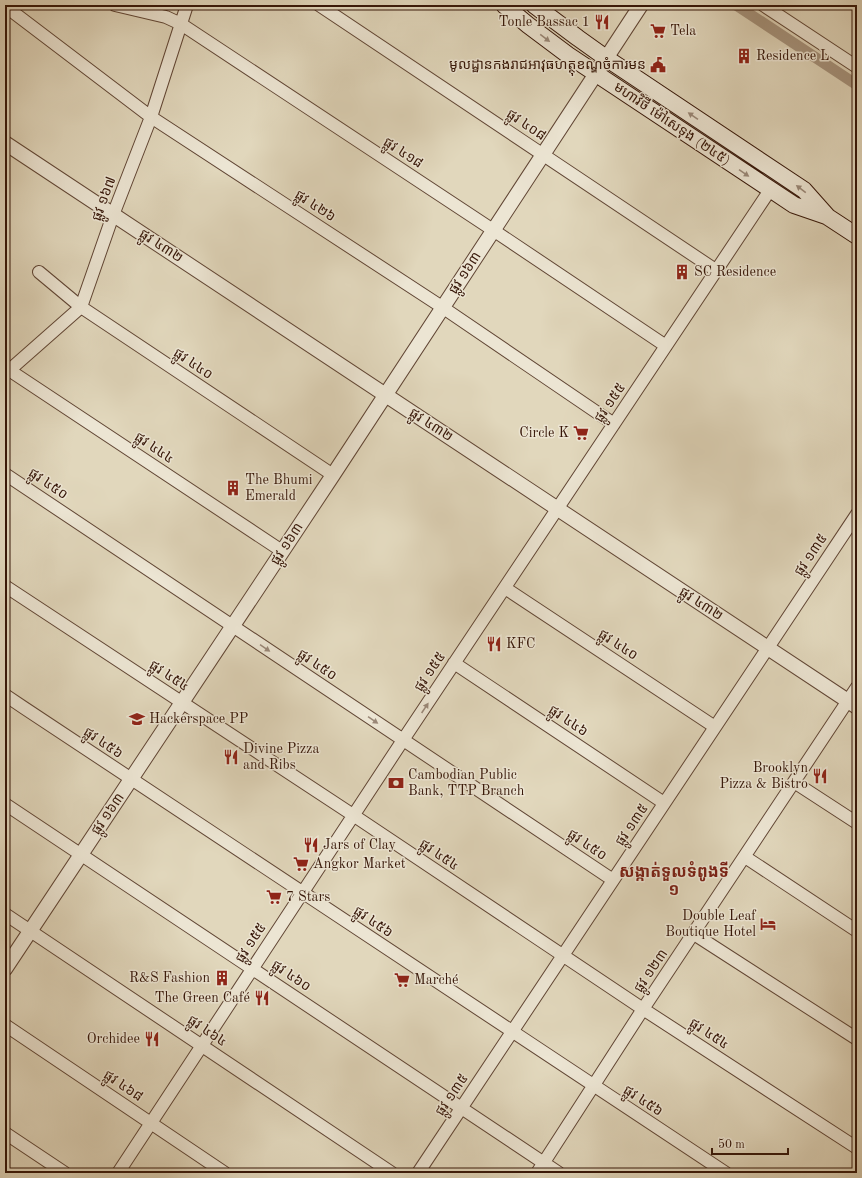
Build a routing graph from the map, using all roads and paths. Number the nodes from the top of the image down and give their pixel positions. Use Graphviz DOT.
graph roads {
  1 [pos="115,5"];
  2 [pos="187,5"];
  3 [pos="320,5"];
  4 [pos="504,5"];
  5 [pos="534,5"];
  6 [pos="641,5"];
  7 [pos="763,5"];
  8 [pos="5,6"];
  9 [pos="181,24"];
  10 [pos="606,58"];
  11 [pos="857,68"];
  12 [pos="595,74"];
  13 [pos="151,117"];
  14 [pos="5,143"];
  15 [pos="543,154"];
  16 [pos="770,190"];
  17 [pos="113,215"];
  18 [pos="828,217"];
  19 [pos="493,230"];
  20 [pos="857,236"];
  21 [pos="716,270"];
  22 [pos="39,272"];
  23 [pos="81,307"];
  24 [pos="442,307"];
  25 [pos="666,346"];
  26 [pos="6,369"];
  27 [pos="385,395"];
  28 [pos="614,424"];
  29 [pos="5,474"];
  30 [pos="333,475"];
  31 [pos="558,509"];
  32 [pos="857,514"];
  33 [pos="282,551"];
  34 [pos="5,586"];
  35 [pos="504,588"];
  36 [pos="233,626"];
  37 [pos="768,648"];
  38 [pos="454,663"];
  39 [pos="857,687"];
  40 [pos="5,695"];
  41 [pos="182,703"];
  42 [pos="852,704"];
  43 [pos="715,727"];
  44 [pos="403,740"];
  45 [pos="131,780"];
  46 [pos="794,782"];
  47 [pos="664,803"];
  48 [pos="5,804"];
  49 [pos="353,815"];
  50 [pos="857,823"];
  51 [pos="81,854"];
  52 [pos="745,857"];
  53 [pos="613,880"];
  54 [pos="302,893"];
  55 [pos="5,914"];
  56 [pos="30,931"];
  57 [pos="857,931"];
  58 [pos="694,934"];
  59 [pos="563,956"];
  60 [pos="5,969"];
  61 [pos="252,969"];
  62 [pos="643,1009"];
  63 [pos="5,1025"];
  64 [pos="512,1033"];
  65 [pos="857,1039"];
  66 [pos="202,1046"];
  67 [pos="593,1086"];
  68 [pos="462,1108"];
  69 [pos="151,1123"];
  70 [pos="5,1133"];
  71 [pos="857,1148"];
  72 [pos="541,1168"];
  73 [pos="65,1173"];
  74 [pos="118,1173"];
  75 [pos="225,1173"];
  76 [pos="392,1173"];
  77 [pos="418,1173"];
  78 [pos="559,1173"];
  79 [pos="726,1173"];
  1 -- 9 [label="street, ផ្លូវ ៤១៨"];
  2 -- 9 [label="street, ផ្លូវ ១៦៧"];
  3 -- 15 [label="street, ផ្លូវ ៤០៨"];
  4 -- 12 [label="main road, មហាវិថី ម៉ៅសេទុង (២៤៥), one-way"];
  5 -- 10 [label="main road, មហាវិថី ម៉ៅសេទុង (២៤៥)"];
  6 -- 10 [label="street, ផ្លូវ ១៦៣"];
  7 -- 11 [label="street"];
  8 -- 13 [label="street, ផ្លូវ ៤២៦"];
  9 -- 13 [label="street, ផ្លូវ ១៦៧"];
  9 -- 19 [label="street, ផ្លូវ ៤១៨"];
  10 -- 12 [label="street, ផ្លូវ ១៦៣"];
  18 -- 10 [label="main road, មហាវិថី ម៉ៅសេទុង (២៤៥), one-way"];
  12 -- 15 [label="street, ផ្លូវ ១៦៣"];
  12 -- 16 [label="main road, មហាវិថី ម៉ៅសេទុង (២៤៥), one-way"];
  13 -- 17 [label="street, ផ្លូវ ១៦៧"];
  13 -- 24 [label="street, ផ្លូវ ៤២៦"];
  14 -- 17 [label="street, ផ្លូវ ៤៣២"];
  15 -- 19 [label="street, ផ្លូវ ១៦៣"];
  15 -- 21 [label="street, ផ្លូវ ៤០៨"];
  16 -- 18 [label="main road, មហាវិថី ម៉ៅសេទុង (២៤៥)"];
  16 -- 21 [label="street, ផ្លូវ ១៥៥"];
  17 -- 23 [label="street, ផ្លូវ ១៦៧"];
  17 -- 27 [label="street, ផ្លូវ ៤៣២"];
  18 -- 20 [label="main road, មហាវិថី ម៉ៅសេទុង (២៤៥)"];
  19 -- 24 [label="street, ផ្លូវ ១៦៣"];
  19 -- 25 [label="street, ផ្លូវ ៤១៨"];
  21 -- 25 [label="street, ផ្លូវ ១៥៥"];
  22 -- 23 [label="street, ផ្លូវ ៤៤០"];
  23 -- 26 [label="street, ផ្លូវ ១៦៧"];
  23 -- 30 [label="street, ផ្លូវ ៤៤០"];
  24 -- 27 [label="street, ផ្លូវ ១៦៣"];
  24 -- 28 [label="street, ផ្លូវ ៤២៦"];
  25 -- 28 [label="street, ផ្លូវ ១៥៥"];
  26 -- 33 [label="street, ផ្លូវ ៤៤៤"];
  27 -- 30 [label="street, ផ្លូវ ១៦៣"];
  27 -- 31 [label="street, ផ្លូវ ៤៣២"];
  28 -- 31 [label="street, ផ្លូវ ១៥៥"];
  29 -- 36 [label="street, ផ្លូវ ៤៥០"];
  30 -- 33 [label="street, ផ្លូវ ១៦៣"];
  31 -- 35 [label="street, ផ្លូវ ១៥៥"];
  31 -- 37 [label="street, ផ្លូវ ៤៣២"];
  32 -- 37 [label="street, ផ្លូវ ១៣៥"];
  33 -- 36 [label="street, ផ្លូវ ១៦៣"];
  34 -- 41 [label="street, ផ្លូវ ៤៥៤"];
  35 -- 38 [label="street, ផ្លូវ ១៥៥"];
  35 -- 43 [label="street, ផ្លូវ ៤៤០"];
  36 -- 41 [label="street, ផ្លូវ ១៦៣"];
  36 -- 44 [label="street, ផ្លូវ ៤៥០, one-way"];
  37 -- 42 [label="street, ផ្លូវ ៤៣២"];
  37 -- 43 [label="street, ផ្លូវ ១៣៥"];
  44 -- 38 [label="street, ផ្លូវ ១៥៥, one-way"];
  38 -- 47 [label="street, ផ្លូវ ៤៤៦"];
  39 -- 42 [label="street, ផ្លូវ ១២៣"];
  40 -- 45 [label="street, ផ្លូវ ៤៥៦"];
  41 -- 45 [label="street, ផ្លូវ ១៦៣"];
  41 -- 49 [label="street, ផ្លូវ ៤៥៤"];
  42 -- 46 [label="street, ផ្លូវ ១២៣"];
  43 -- 47 [label="street, ផ្លូវ ១៣៥"];
  44 -- 49 [label="street, ផ្លូវ ១៥៥"];
  44 -- 53 [label="street, ផ្លូវ ៤៥០"];
  45 -- 51 [label="street, ផ្លូវ ១៦៣"];
  45 -- 54 [label="street, ផ្លូវ ៤៥៦"];
  46 -- 50 [label="street"];
  46 -- 52 [label="street, ផ្លូវ ១២៣"];
  47 -- 53 [label="street, ផ្លូវ ១៣៥"];
  48 -- 51 [label="street, ផ្លូវ ៤៦០"];
  49 -- 54 [label="street, ផ្លូវ ១៥៥"];
  49 -- 59 [label="street, ផ្លូវ ៤៥៤"];
  51 -- 56 [label="street, ផ្លូវ ១៦៣"];
  51 -- 61 [label="street, ផ្លូវ ៤៦០"];
  52 -- 57 [label="street"];
  52 -- 58 [label="street, ផ្លូវ ១២៣"];
  53 -- 59 [label="street, ផ្លូវ ១៣៥"];
  54 -- 61 [label="street, ផ្លូវ ១៥៥"];
  54 -- 64 [label="street, ផ្លូវ ៤៥៦"];
  55 -- 56 [label="street, ផ្លូវ ៤៦៤"];
  56 -- 60 [label="street, ផ្លូវ ១៦៣"];
  56 -- 66 [label="street, ផ្លូវ ៤៦៤"];
  58 -- 62 [label="street, ផ្លូវ ១២៣"];
  58 -- 65 [label="street"];
  59 -- 62 [label="street, ផ្លូវ ៤៥៤"];
  59 -- 64 [label="street, ផ្លូវ ១៣៥"];
  61 -- 66 [label="street, ផ្លូវ ១៥៥"];
  61 -- 68 [label="street, ផ្លូវ ៤៦០"];
  62 -- 67 [label="street, ផ្លូវ ១២៣"];
  62 -- 71 [label="street, ផ្លូវ ៤៥៤"];
  63 -- 69 [label="street, ផ្លូវ ៤៦៨"];
  64 -- 67 [label="street, ផ្លូវ ៤៥៦"];
  64 -- 68 [label="street, ផ្លូវ ១៣៥"];
  66 -- 69 [label="street, ផ្លូវ ១៥៥"];
  66 -- 76 [label="street, ផ្លូវ ៤៦៤"];
  67 -- 72 [label="street, ផ្លូវ ១២៣"];
  67 -- 79 [label="street, ផ្លូវ ៤៥៦"];
  68 -- 72 [label="street, ផ្លូវ ៤៦០"];
  68 -- 77 [label="street, ផ្លូវ ១៣៥"];
  69 -- 74 [label="street, ផ្លូវ ១៥៥"];
  69 -- 75 [label="street, ផ្លូវ ៤៦៨"];
  70 -- 73 [label="street"];
  72 -- 78 [label="street, ផ្លូវ ៤៦០"];
}
